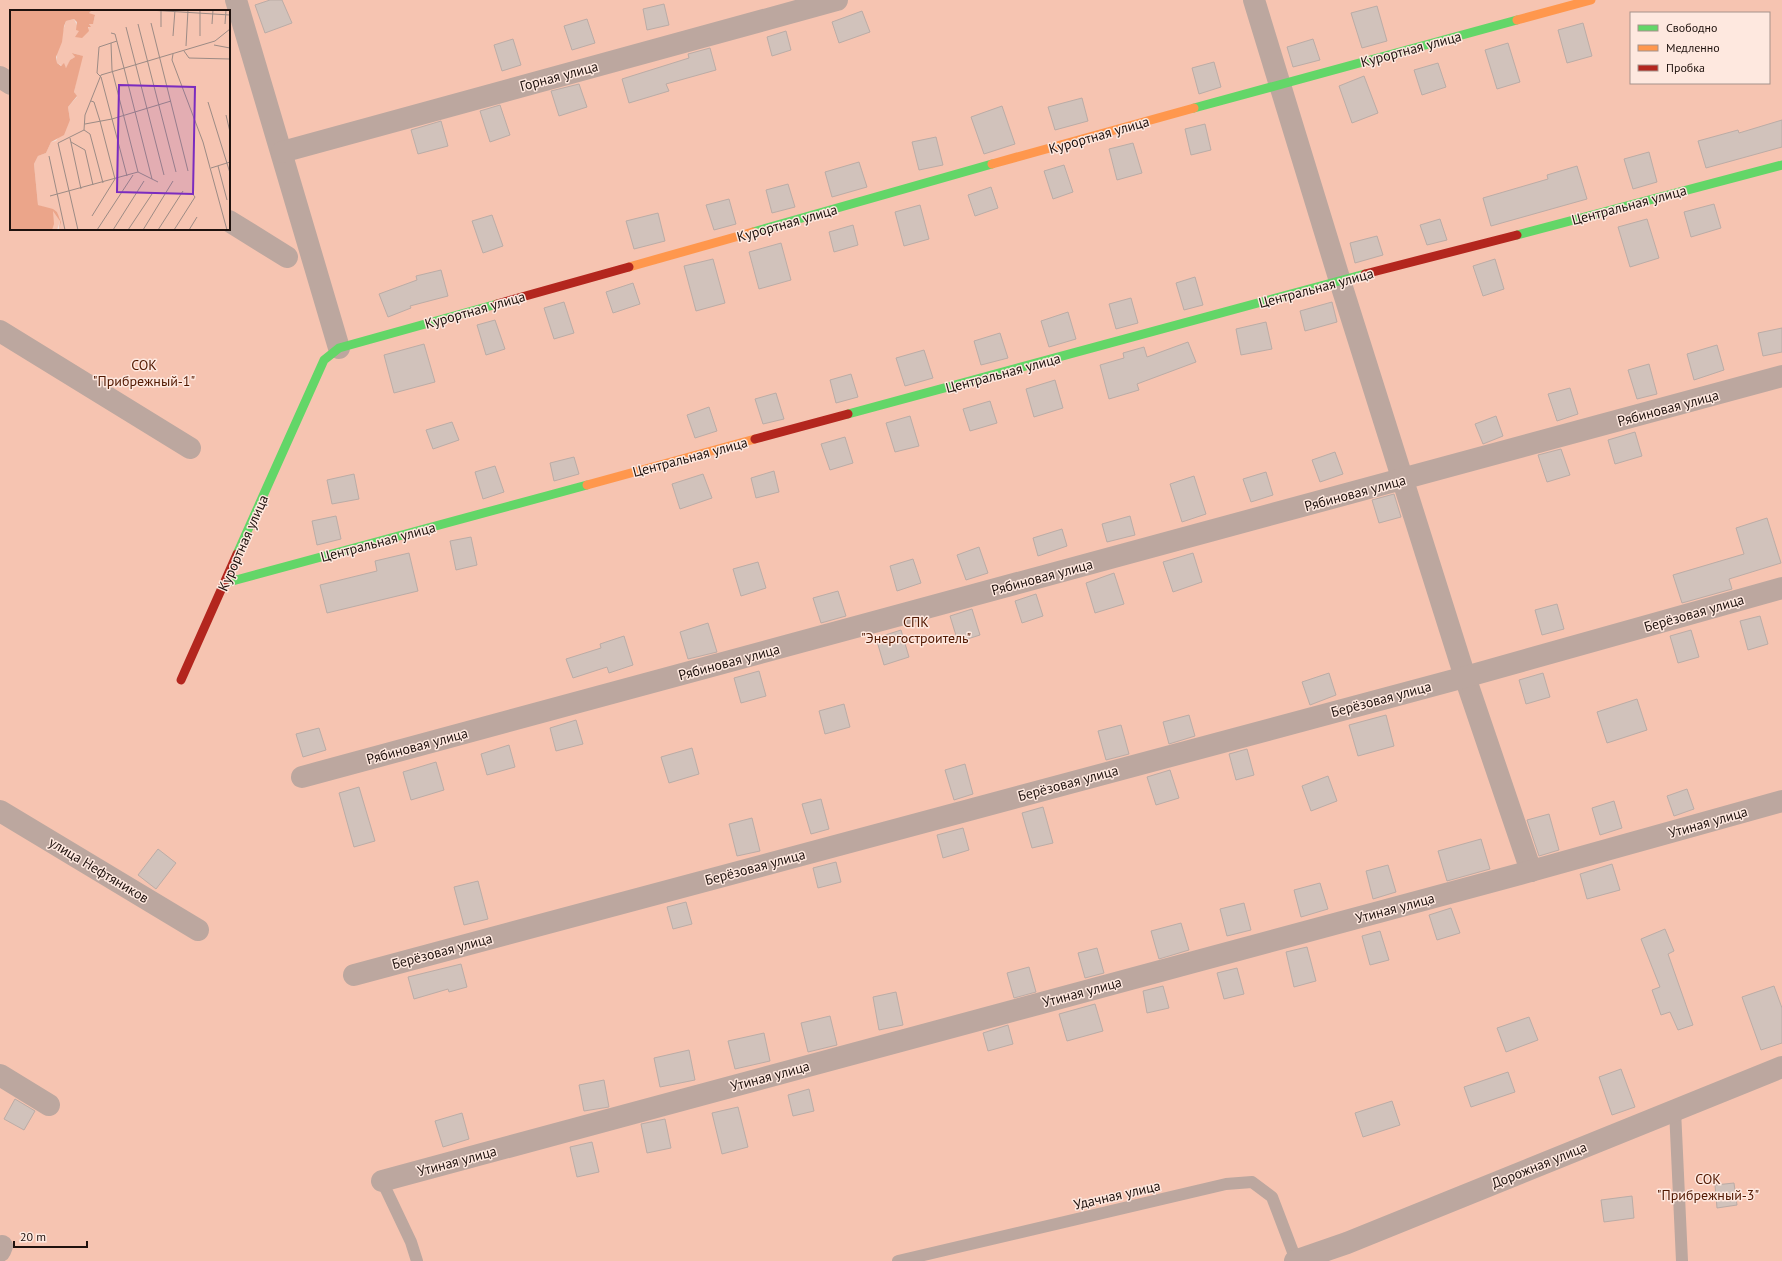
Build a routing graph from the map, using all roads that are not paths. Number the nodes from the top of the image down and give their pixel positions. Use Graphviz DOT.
graph roads {
  1 [pos="236,0"];
  2 [pos="837,0"];
  3 [pos="1254,0"];
  4 [pos="1591,0"];
  5 [pos="0,77"];
  6 [pos="10,83"];
  7 [pos="1279,84"];
  8 [pos="282,152"];
  9 [pos="1782,165"];
  10 [pos="230,222"];
  11 [pos="287,257"];
  12 [pos="1340,281"];
  13 [pos="0,330"];
  14 [pos="339,348"];
  15 [pos="1782,376"];
  16 [pos="190,448"];
  17 [pos="1403,480"];
  18 [pos="225,583"];
  19 [pos="1782,588"];
  20 [pos="1465,677"];
  21 [pos="181,680"];
  22 [pos="302,777"];
  23 [pos="1782,801"];
  24 [pos="0,810"];
  25 [pos="1531,871"];
  26 [pos="198,930"];
  27 [pos="354,975"];
  28 [pos="1782,1067"];
  29 [pos="0,1075"];
  30 [pos="49,1104"];
  31 [pos="1675,1110"];
  32 [pos="382,1181"];
  33 [pos="417,1261"];
  34 [pos="898,1261"];
  35 [pos="1295,1261"];
  36 [pos="1682,1261"];
  1 -- 8 [label="street"];
  2 -- 8 [label="street, Горная улица"];
  3 -- 7 [label="street"];
  4 -- 7 [label="street, Курортная улица"];
  5 -- 6 [label="street"];
  7 -- 12 [label="street"];
  7 -- 14 [label="street, Курортная улица"];
  8 -- 14 [label="street"];
  9 -- 12 [label="street, Центральная улица"];
  10 -- 11 [label="street"];
  12 -- 17 [label="street"];
  12 -- 18 [label="street, Центральная улица"];
  13 -- 16 [label="street"];
  14 -- 18 [label="street, Курортная улица"];
  15 -- 17 [label="street, Рябиновая улица"];
  17 -- 20 [label="street"];
  17 -- 22 [label="street, Рябиновая улица"];
  18 -- 21 [label="street, Курортная улица"];
  19 -- 20 [label="street, Берёзовая улица"];
  20 -- 25 [label="street"];
  20 -- 27 [label="street, Берёзовая улица"];
  23 -- 25 [label="street, Утиная улица"];
  24 -- 26 [label="street, улица Нефтяников"];
  25 -- 32 [label="street, Утиная улица"];
  28 -- 31 [label="street, Дорожная улица"];
  29 -- 30 [label="street"];
  31 -- 35 [label="street, Дорожная улица"];
  31 -- 36 [label="lane"];
  32 -- 33 [label="lane"];
  34 -- 35 [label="lane, Удачная улица"];
}
